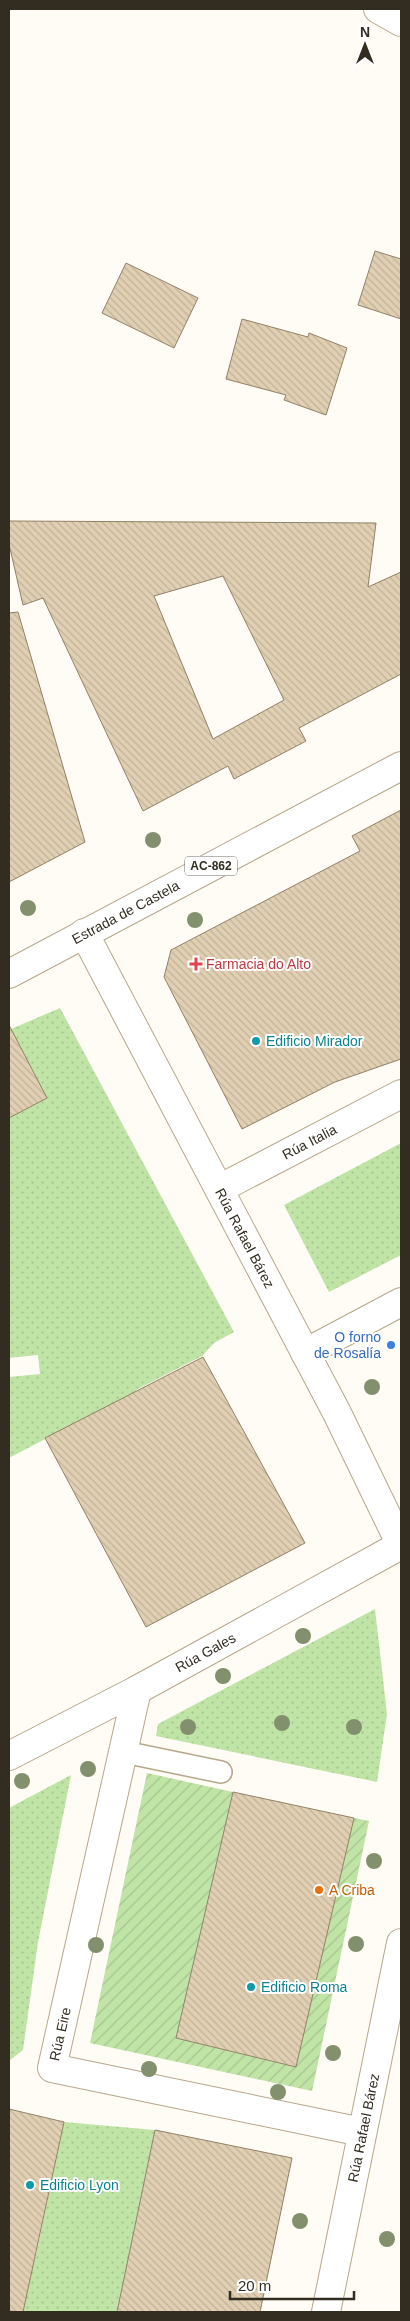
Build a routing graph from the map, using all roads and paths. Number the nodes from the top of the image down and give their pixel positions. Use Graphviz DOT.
graph roads {
  1 [pos="378,9"];
  2 [pos="401,22"];
  3 [pos="401,766"];
  4 [pos="84,934"];
  5 [pos="9,974"];
  6 [pos="401,1094"];
  7 [pos="219,1189"];
  8 [pos="401,1302"];
  9 [pos="305,1353"];
  10 [pos="401,1545"];
  11 [pos="137,1690"];
  12 [pos="124,1752"];
  13 [pos="9,1756"];
  14 [pos="221,1772"];
  15 [pos="401,1943"];
  16 [pos="362,2132"];
  17 [pos="326,2312"];
  1 -- 2 [label="street"];
  3 -- 4 [label="street, Estrada de Castela / AC-862"];
  4 -- 5 [label="street, Estrada de Castela / AC-862"];
  4 -- 7 [label="street, Rúa Rafael Bárez"];
  6 -- 7 [label="street, Rúa Italia"];
  7 -- 9 [label="street, Rúa Rafael Bárez"];
  8 -- 9 [label="street"];
  9 -- 10 [label="street, Rúa Rafael Bárez"];
  10 -- 11 [label="street, Rúa Gales"];
  11 -- 12 [label="street, Rúa Eire"];
  11 -- 13 [label="street, Rúa Gales"];
  12 -- 14 [label="lane"];
  12 -- 16 [label="street, Rúa Eire"];
  15 -- 16 [label="street, Rúa Rafael Bárez"];
  16 -- 17 [label="street, Rúa Rafael Bárez"];
}
